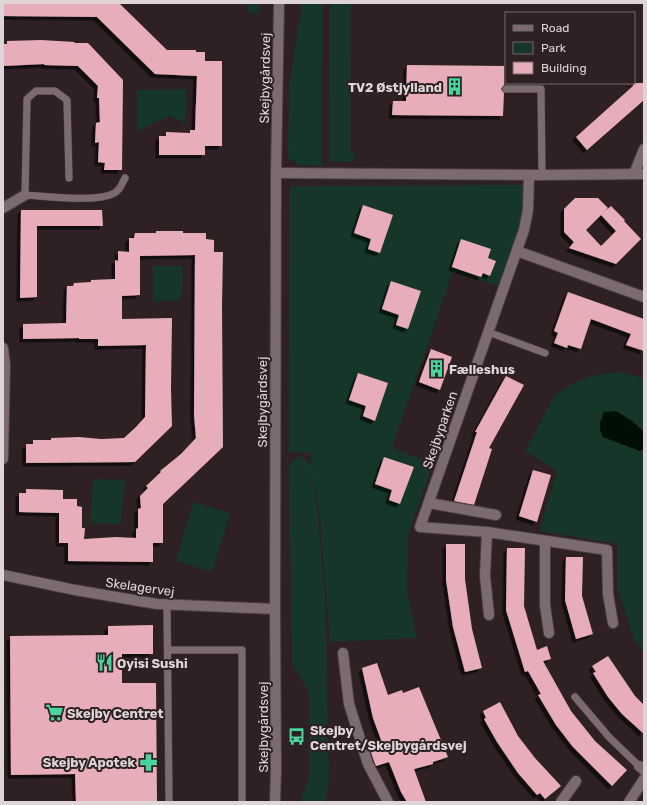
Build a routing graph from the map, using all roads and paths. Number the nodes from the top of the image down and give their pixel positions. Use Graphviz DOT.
graph roads {
  1 [pos="279,3"];
  2 [pos="506,89"];
  3 [pos="644,150"];
  4 [pos="276,173"];
  5 [pos="639,174"];
  6 [pos="529,175"];
  7 [pos="542,175"];
  8 [pos="69,178"];
  9 [pos="125,178"];
  10 [pos="25,195"];
  11 [pos="3,208"];
  12 [pos="517,252"];
  13 [pos="644,297"];
  14 [pos="488,332"];
  15 [pos="3,348"];
  16 [pos="545,353"];
  17 [pos="3,459"];
  18 [pos="429,503"];
  19 [pos="496,515"];
  20 [pos="487,532"];
  21 [pos="546,541"];
  22 [pos="3,575"];
  23 [pos="168,605"];
  24 [pos="275,609"];
  25 [pos="489,615"];
  26 [pos="613,623"];
  27 [pos="549,633"];
  28 [pos="168,650"];
  29 [pos="343,653"];
  30 [pos="575,697"];
  31 [pos="642,768"];
  32 [pos="644,779"];
  33 [pos="576,781"];
  34 [pos="169,802"];
  35 [pos="242,802"];
  36 [pos="275,802"];
  37 [pos="388,802"];
  38 [pos="561,802"];
  39 [pos="629,802"];
  1 -- 4 [label="street, Skejbygårdsvej"];
  2 -- 7 [label="lane"];
  3 -- 5 [label="street"];
  4 -- 6 [label="street"];
  4 -- 24 [label="street, Skejbygårdsvej"];
  5 -- 7 [label="street"];
  6 -- 7 [label="street"];
  6 -- 12 [label="street, Skejbyparken"];
  8 -- 10 [label="lane"];
  9 -- 10 [label="lane"];
  10 -- 11 [label="street"];
  12 -- 13 [label="street"];
  12 -- 14 [label="street, Skejbyparken"];
  14 -- 16 [label="lane"];
  14 -- 18 [label="street, Skejbyparken"];
  15 -- 17 [label="street"];
  18 -- 19 [label="street"];
  18 -- 20 [label="street, Skejbyparken"];
  20 -- 21 [label="street, Skejbyparken"];
  20 -- 25 [label="street"];
  21 -- 26 [label="street, Skejbyparken"];
  21 -- 27 [label="street"];
  22 -- 23 [label="street, Skelagervej"];
  23 -- 24 [label="street, Skelagervej"];
  23 -- 28 [label="lane"];
  24 -- 36 [label="street, Skejbygårdsvej"];
  28 -- 34 [label="lane"];
  28 -- 35 [label="lane"];
  29 -- 37 [label="street"];
  30 -- 31 [label="lane"];
  32 -- 39 [label="street"];
  33 -- 38 [label="street"];
}
